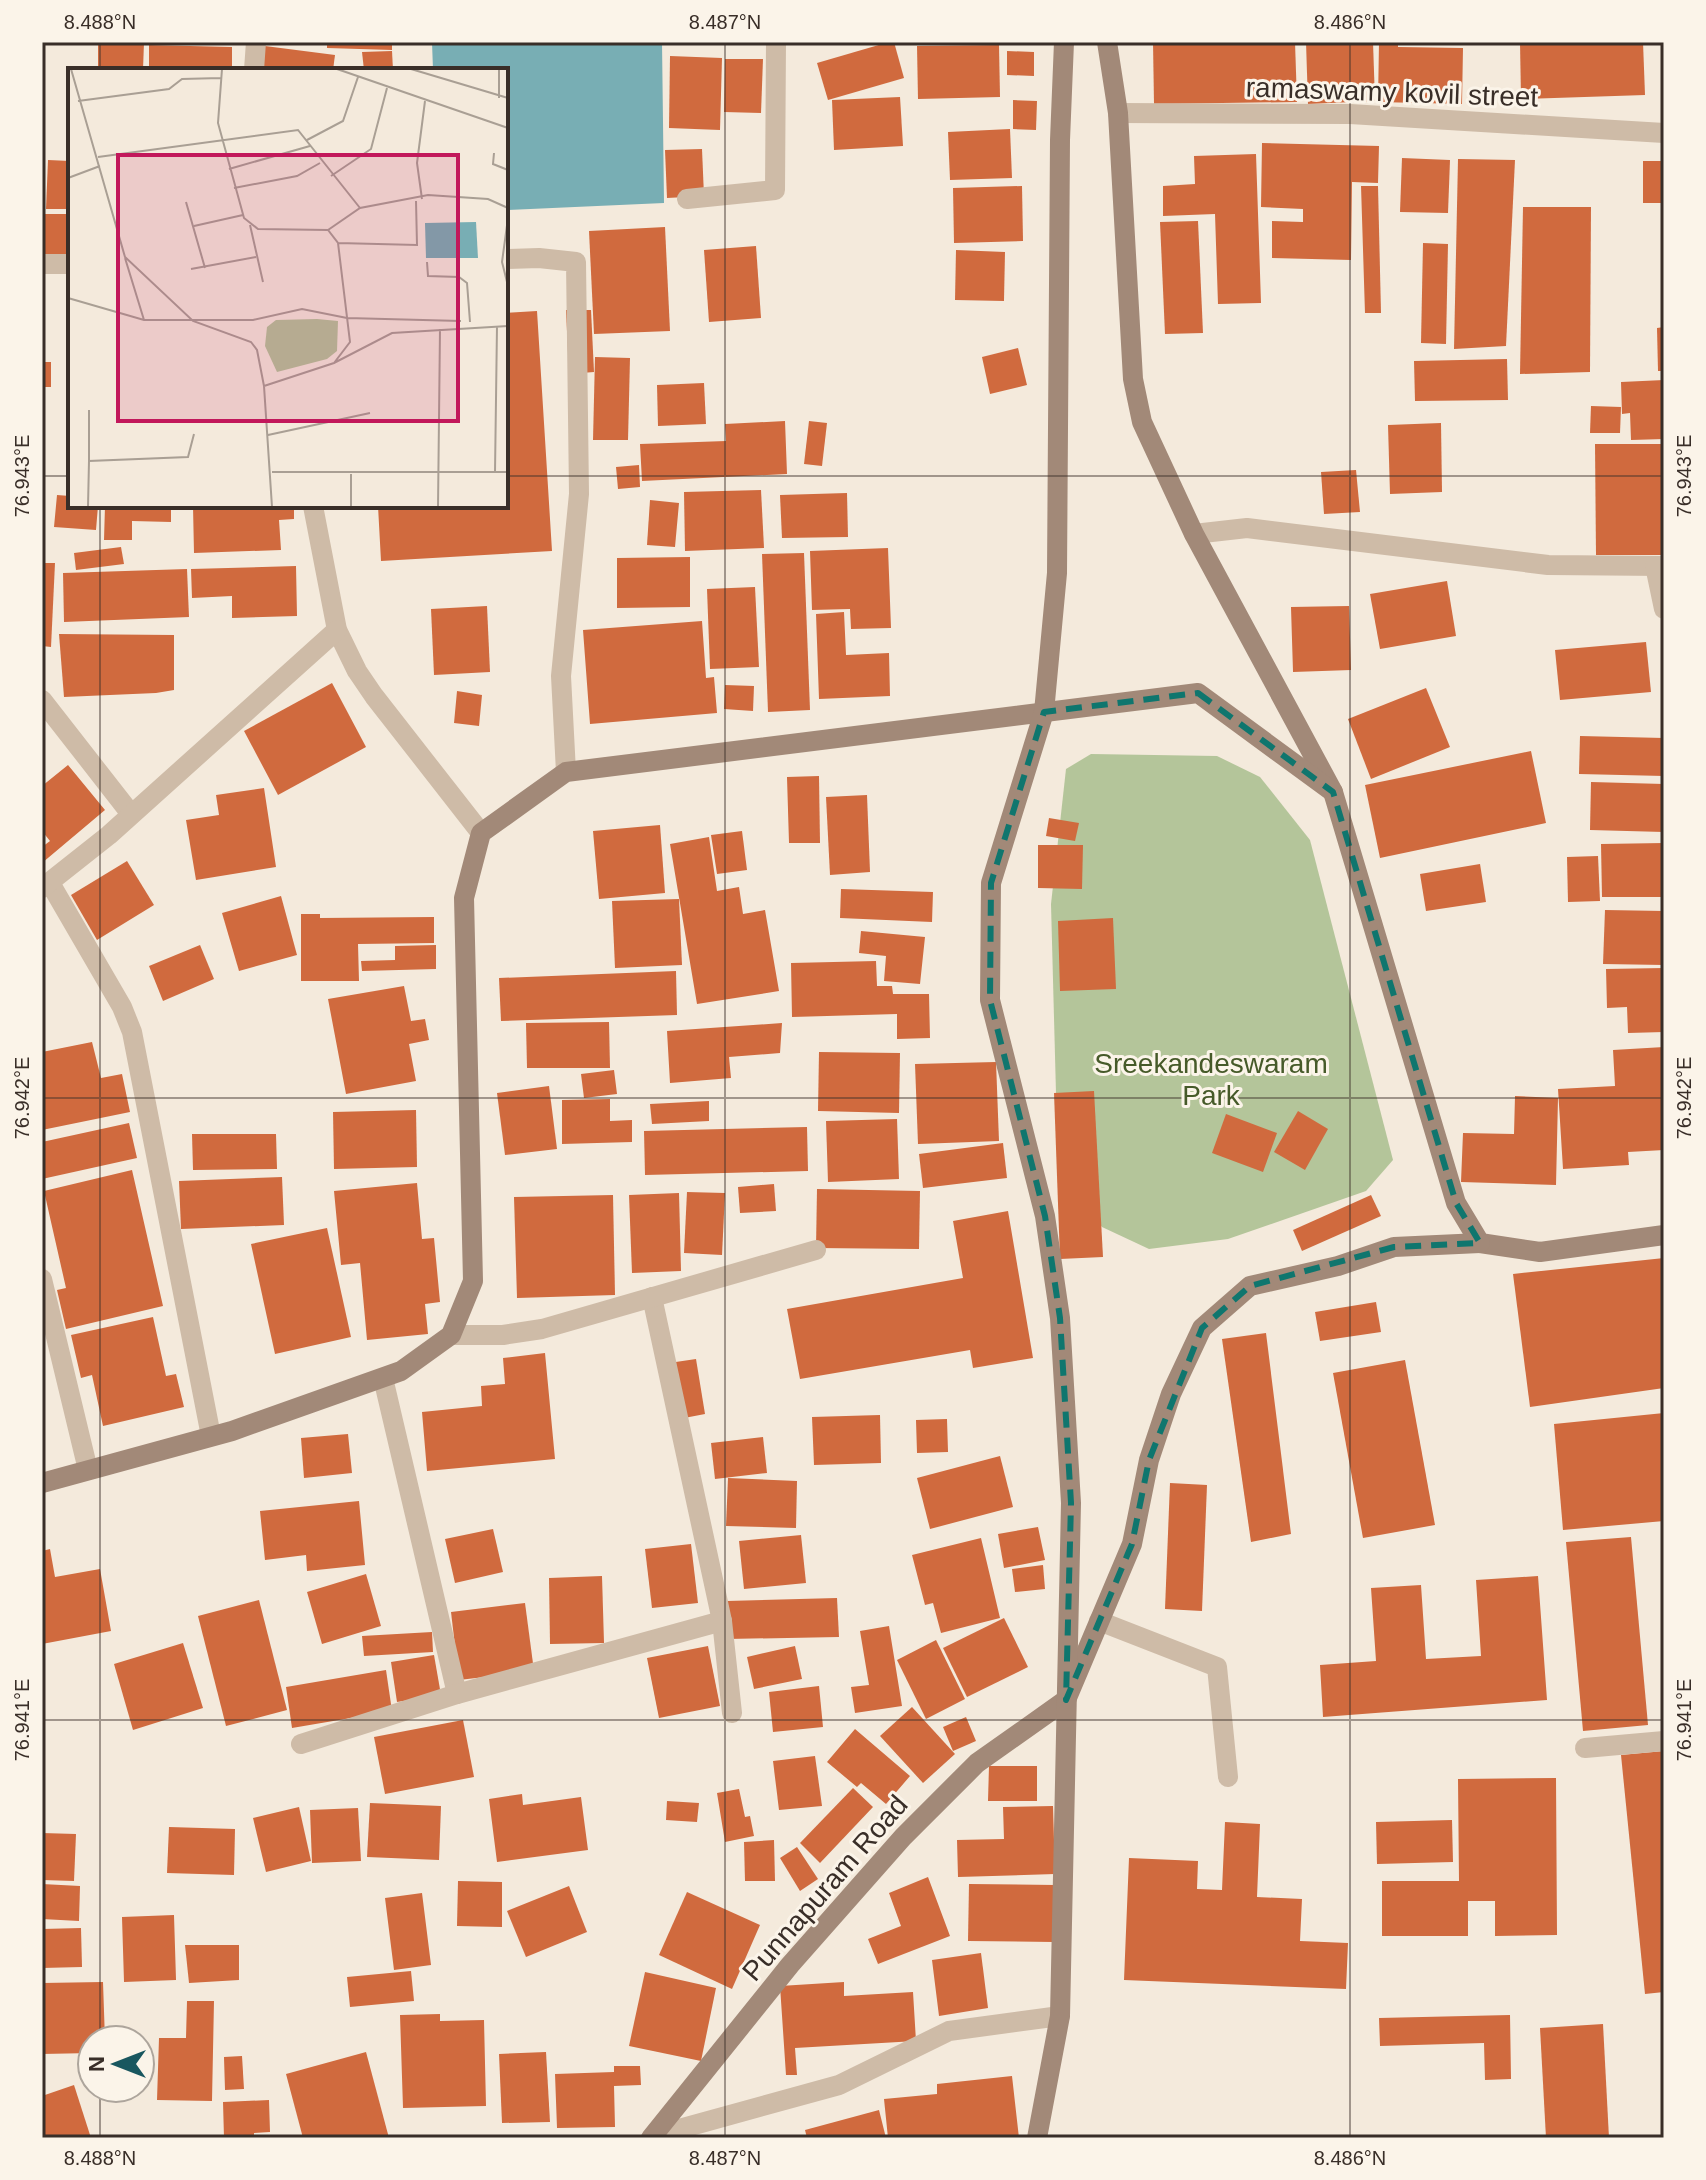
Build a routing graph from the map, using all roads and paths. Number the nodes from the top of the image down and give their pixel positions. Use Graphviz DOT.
graph roads {
  1 [pos="256,42"];
  2 [pos="776,42"];
  3 [pos="1064,42"];
  4 [pos="1107,42"];
  5 [pos="254,68"];
  6 [pos="1118,113"];
  7 [pos="1664,133"];
  8 [pos="687,199"];
  9 [pos="508,259"];
  10 [pos="42,264"];
  11 [pos="68,264"];
  12 [pos="313,508"];
  13 [pos="1194,534"];
  14 [pos="1659,566"];
  15 [pos="1664,609"];
  16 [pos="337,630"];
  17 [pos="42,700"];
  18 [pos="1044,712"];
  19 [pos="566,772"];
  20 [pos="1333,792"];
  21 [pos="131,814"];
  22 [pos="481,833"];
  23 [pos="46,885"];
  24 [pos="1664,1235"];
  25 [pos="1480,1243"];
  26 [pos="816,1250"];
  27 [pos="42,1279"];
  28 [pos="652,1297"];
  29 [pos="451,1335"];
  30 [pos="383,1378"];
  31 [pos="211,1436"];
  32 [pos="88,1470"];
  33 [pos="42,1483"];
  34 [pos="722,1621"];
  35 [pos="1099,1621"];
  36 [pos="457,1694"];
  37 [pos="1066,1700"];
  38 [pos="732,1713"];
  39 [pos="1664,1741"];
  40 [pos="301,1744"];
  41 [pos="1585,1748"];
  42 [pos="1228,1777"];
  43 [pos="1060,2016"];
  44 [pos="653,2137"];
  45 [pos="1037,2138"];
  1 -- 5 [label="street"];
  2 -- 8 [label="street"];
  3 -- 18 [label="main road"];
  4 -- 6 [label="main road"];
  6 -- 7 [label="street, ramaswamy kovil street"];
  6 -- 13 [label="main road"];
  9 -- 19 [label="street"];
  10 -- 11 [label="street"];
  12 -- 16 [label="street"];
  13 -- 14 [label="street"];
  13 -- 20 [label="main road"];
  14 -- 15 [label="street"];
  16 -- 21 [label="street"];
  16 -- 22 [label="street"];
  17 -- 21 [label="street"];
  18 -- 19 [label="main road"];
  18 -- 20 [label="main road"];
  18 -- 37 [label="main road"];
  19 -- 22 [label="main road"];
  20 -- 25 [label="main road"];
  21 -- 23 [label="street"];
  22 -- 29 [label="main road"];
  23 -- 31 [label="street"];
  24 -- 25 [label="main road"];
  25 -- 35 [label="main road"];
  26 -- 28 [label="street"];
  27 -- 32 [label="street"];
  28 -- 29 [label="street"];
  28 -- 34 [label="street"];
  29 -- 30 [label="main road"];
  30 -- 31 [label="main road"];
  30 -- 36 [label="street"];
  31 -- 32 [label="main road"];
  32 -- 33 [label="main road"];
  34 -- 36 [label="street"];
  34 -- 38 [label="street"];
  35 -- 37 [label="main road"];
  35 -- 42 [label="street"];
  36 -- 40 [label="street"];
  37 -- 43 [label="main road"];
  37 -- 44 [label="main road, Punnapuram Road"];
  39 -- 41 [label="street"];
  43 -- 44 [label="street"];
  43 -- 45 [label="main road"];
}
